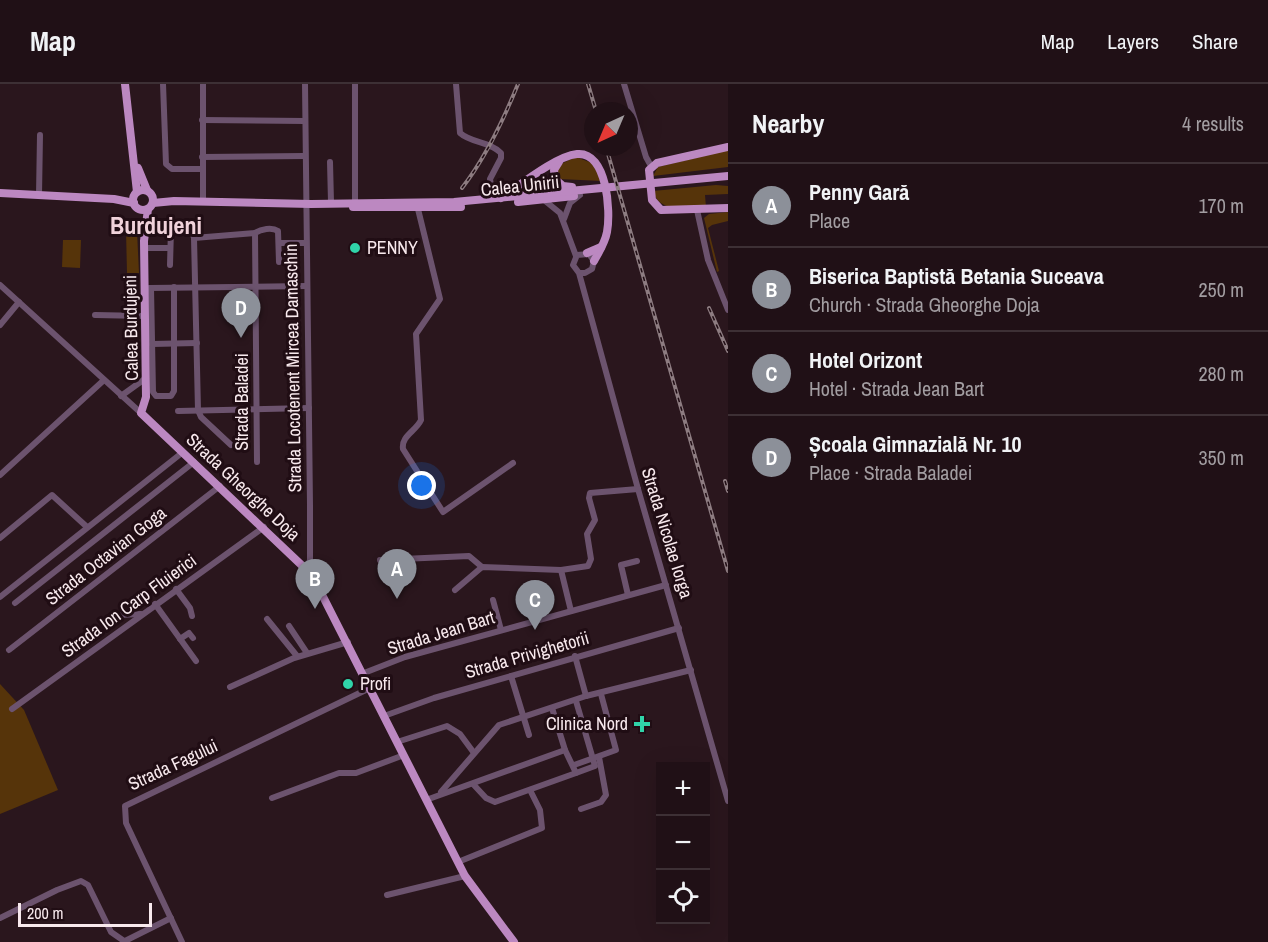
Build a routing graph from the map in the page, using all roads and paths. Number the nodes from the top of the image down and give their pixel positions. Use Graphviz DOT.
graph roads {
  1 [pos="125,84"];
  2 [pos="163,84"];
  3 [pos="202,84"];
  4 [pos="305,84"];
  5 [pos="355,84"];
  6 [pos="456,84"];
  7 [pos="624,84"];
  8 [pos="202,120"];
  9 [pos="305,121"];
  10 [pos="40,135"];
  11 [pos="727,148"];
  12 [pos="304,156"];
  13 [pos="202,157"];
  14 [pos="562,159"];
  15 [pos="330,162"];
  16 [pos="136,164"];
  17 [pos="651,166"];
  18 [pos="202,169"];
  19 [pos="727,177"];
  20 [pos="580,192"];
  21 [pos="0,193"];
  22 [pos="39,195"];
  23 [pos="496,199"];
  24 [pos="136,200"];
  25 [pos="150,200"];
  26 [pos="544,200"];
  27 [pos="202,202"];
  28 [pos="331,202"];
  29 [pos="355,202"];
  30 [pos="305,204"];
  31 [pos="315,204"];
  32 [pos="417,205"];
  33 [pos="728,208"];
  34 [pos="697,210"];
  35 [pos="564,220"];
  36 [pos="255,233"];
  37 [pos="194,237"];
  38 [pos="279,243"];
  39 [pos="306,243"];
  40 [pos="144,244"];
  41 [pos="602,246"];
  42 [pos="170,248"];
  43 [pos="581,254"];
  44 [pos="594,261"];
  45 [pos="279,262"];
  46 [pos="170,265"];
  47 [pos="579,273"];
  48 [pos="588,273"];
  49 [pos="0,285"];
  50 [pos="306,286"];
  51 [pos="174,287"];
  52 [pos="195,287"];
  53 [pos="256,287"];
  54 [pos="148,288"];
  55 [pos="583,292"];
  56 [pos="19,302"];
  57 [pos="728,310"];
  58 [pos="95,315"];
  59 [pos="145,315"];
  60 [pos="0,324"];
  61 [pos="196,343"];
  62 [pos="152,344"];
  63 [pos="174,344"];
  64 [pos="146,378"];
  65 [pos="104,380"];
  66 [pos="121,396"];
  67 [pos="309,408"];
  68 [pos="198,410"];
  69 [pos="257,410"];
  70 [pos="178,411"];
  71 [pos="141,413"];
  72 [pos="231,445"];
  73 [pos="183,452"];
  74 [pos="194,462"];
  75 [pos="257,462"];
  76 [pos="513,463"];
  77 [pos="0,475"];
  78 [pos="220,486"];
  79 [pos="638,489"];
  80 [pos="87,527"];
  81 [pos="264,527"];
  82 [pos="0,538"];
  83 [pos="380,560"];
  84 [pos="637,561"];
  85 [pos="482,567"];
  86 [pos="307,568"];
  87 [pos="561,570"];
  88 [pos="666,585"];
  89 [pos="176,590"];
  90 [pos="455,590"];
  91 [pos="526,590"];
  92 [pos="628,595"];
  93 [pos="0,597"];
  94 [pos="492,600"];
  95 [pos="15,603"];
  96 [pos="155,604"];
  97 [pos="571,611"];
  98 [pos="141,614"];
  99 [pos="118,615"];
  100 [pos="192,616"];
  101 [pos="267,619"];
  102 [pos="536,621"];
  103 [pos="289,626"];
  104 [pos="680,628"];
  105 [pos="501,630"];
  106 [pos="193,638"];
  107 [pos="180,639"];
  108 [pos="348,642"];
  109 [pos="9,650"];
  110 [pos="307,653"];
  111 [pos="575,656"];
  112 [pos="297,657"];
  113 [pos="196,661"];
  114 [pos="692,670"];
  115 [pos="364,673"];
  116 [pos="511,676"];
  117 [pos="230,687"];
  118 [pos="370,688"];
  119 [pos="601,694"];
  120 [pos="586,696"];
  121 [pos="576,701"];
  122 [pos="552,708"];
  123 [pos="12,709"];
  124 [pos="384,716"];
  125 [pos="523,716"];
  126 [pos="529,735"];
  127 [pos="397,742"];
  128 [pos="565,750"];
  129 [pos="474,753"];
  130 [pos="404,755"];
  131 [pos="596,758"];
  132 [pos="574,765"];
  133 [pos="576,772"];
  134 [pos="473,784"];
  135 [pos="530,790"];
  136 [pos="441,792"];
  137 [pos="272,798"];
  138 [pos="426,800"];
  139 [pos="728,801"];
  140 [pos="581,809"];
  141 [pos="458,862"];
  142 [pos="465,876"];
  143 [pos="387,896"];
  144 [pos="0,918"];
  145 [pos="171,918"];
  146 [pos="123,942"];
  147 [pos="182,942"];
  148 [pos="514,942"];
  1 -- 16 [label="main road, Calea Burdujeni"];
  2 -- 18 [label="street"];
  3 -- 8 [label="street"];
  4 -- 9 [label="street, Strada Locotenent Mircea Damaschin"];
  5 -- 29 [label="street"];
  6 -- 23 [label="street"];
  7 -- 17 [label="street"];
  8 -- 9 [label="street"];
  8 -- 13 [label="street"];
  9 -- 12 [label="street, Strada Locotenent Mircea Damaschin"];
  10 -- 22 [label="street"];
  11 -- 17 [label="main road"];
  12 -- 13 [label="street"];
  12 -- 30 [label="street, Strada Locotenent Mircea Damaschin"];
  13 -- 18 [label="street"];
  14 -- 20 [label="main road"];
  14 -- 23 [label="main road"];
  14 -- 41 [label="main road"];
  15 -- 28 [label="street"];
  16 -- 24 [label="main road, Calea Burdujeni"];
  16 -- 25 [label="main road, Calea Burdujeni"];
  17 -- 34 [label="main road"];
  18 -- 27 [label="street"];
  19 -- 20 [label="main road, Calea Unirii"];
  20 -- 23 [label="main road, Calea Unirii"];
  20 -- 26 [label="main road, Calea Unirii"];
  20 -- 35 [label="street"];
  21 -- 22 [label="main road"];
  22 -- 24 [label="main road"];
  23 -- 32 [label="main road, Calea Unirii"];
  24 -- 25 [label="main road"];
  24 -- 25 [label="main road"];
  24 -- 40 [label="main road, Calea Burdujeni"];
  25 -- 27 [label="main road, Calea Unirii"];
  25 -- 40 [label="main road, Calea Burdujeni"];
  26 -- 32 [label="main road, Calea Unirii"];
  26 -- 35 [label="street"];
  27 -- 30 [label="main road, Calea Unirii"];
  28 -- 29 [label="main road, Calea Unirii"];
  28 -- 31 [label="main road, Calea Unirii"];
  29 -- 32 [label="main road, Calea Unirii"];
  30 -- 31 [label="main road, Calea Unirii"];
  30 -- 39 [label="street, Strada Locotenent Mircea Damaschin"];
  31 -- 32 [label="main road, Calea Unirii"];
  32 -- 76 [label="street"];
  33 -- 34 [label="main road"];
  34 -- 57 [label="street"];
  35 -- 43 [label="street"];
  36 -- 37 [label="street"];
  36 -- 38 [label="street"];
  36 -- 53 [label="street, Strada Baladei"];
  37 -- 42 [label="street"];
  37 -- 52 [label="street"];
  38 -- 39 [label="street"];
  38 -- 45 [label="street"];
  39 -- 50 [label="street, Strada Locotenent Mircea Damaschin"];
  40 -- 42 [label="street"];
  40 -- 54 [label="main road, Calea Burdujeni"];
  41 -- 43 [label="main road"];
  41 -- 44 [label="main road"];
  42 -- 46 [label="street"];
  43 -- 44 [label="street"];
  43 -- 47 [label="street, Strada Nicolae Iorga"];
  44 -- 48 [label="street"];
  47 -- 48 [label="street"];
  47 -- 55 [label="street, Strada Nicolae Iorga"];
  48 -- 55 [label="street"];
  49 -- 56 [label="street, Strada Gheorghe Doja"];
  50 -- 53 [label="street"];
  50 -- 67 [label="street, Strada Locotenent Mircea Damaschin"];
  51 -- 52 [label="street"];
  51 -- 54 [label="street"];
  51 -- 63 [label="street"];
  52 -- 53 [label="street"];
  52 -- 61 [label="street"];
  53 -- 69 [label="street, Strada Baladei"];
  54 -- 59 [label="main road, Calea Burdujeni"];
  54 -- 62 [label="street"];
  55 -- 79 [label="street, Strada Nicolae Iorga"];
  56 -- 60 [label="street"];
  56 -- 65 [label="street, Strada Gheorghe Doja"];
  58 -- 59 [label="street"];
  59 -- 64 [label="main road, Calea Burdujeni"];
  61 -- 63 [label="street"];
  61 -- 68 [label="street"];
  62 -- 63 [label="street"];
  62 -- 63 [label="street"];
  64 -- 66 [label="street"];
  64 -- 71 [label="main road, Calea Burdujeni"];
  65 -- 66 [label="street, Strada Gheorghe Doja"];
  65 -- 77 [label="street"];
  66 -- 71 [label="street, Strada Gheorghe Doja"];
  67 -- 69 [label="street"];
  67 -- 86 [label="street, Strada Locotenent Mircea Damaschin"];
  68 -- 69 [label="street"];
  68 -- 70 [label="street"];
  68 -- 72 [label="street"];
  69 -- 75 [label="street, Strada Baladei"];
  71 -- 73 [label="main road, Strada Gheorghe Doja"];
  73 -- 74 [label="main road, Strada Gheorghe Doja"];
  73 -- 80 [label="street"];
  74 -- 78 [label="main road, Strada Gheorghe Doja"];
  74 -- 95 [label="street"];
  78 -- 81 [label="main road, Strada Gheorghe Doja"];
  78 -- 109 [label="street, Strada Octavian Goga"];
  79 -- 87 [label="street"];
  79 -- 88 [label="street, Strada Nicolae Iorga"];
  80 -- 82 [label="street"];
  80 -- 93 [label="street"];
  81 -- 86 [label="main road, Strada Gheorghe Doja"];
  81 -- 89 [label="street, Strada Ion Carp Fluierici"];
  83 -- 85 [label="street"];
  84 -- 92 [label="street"];
  85 -- 87 [label="street"];
  85 -- 90 [label="street"];
  86 -- 108 [label="main road, Strada Gheorghe Doja"];
  87 -- 97 [label="street"];
  88 -- 92 [label="street, Strada Jean Bart"];
  88 -- 104 [label="street, Strada Nicolae Iorga"];
  89 -- 96 [label="street, Strada Ion Carp Fluierici"];
  89 -- 100 [label="street"];
  91 -- 102 [label="street"];
  92 -- 97 [label="street, Strada Jean Bart"];
  94 -- 105 [label="street"];
  96 -- 98 [label="street, Strada Ion Carp Fluierici"];
  96 -- 107 [label="street"];
  97 -- 102 [label="street, Strada Jean Bart"];
  98 -- 99 [label="street"];
  98 -- 123 [label="street, Strada Ion Carp Fluierici"];
  101 -- 112 [label="street"];
  102 -- 105 [label="street, Strada Jean Bart"];
  103 -- 110 [label="street"];
  104 -- 111 [label="street, Strada Privighetorii"];
  104 -- 114 [label="street, Strada Nicolae Iorga"];
  105 -- 115 [label="street, Strada Jean Bart"];
  106 -- 107 [label="street"];
  107 -- 113 [label="street"];
  108 -- 110 [label="street"];
  108 -- 115 [label="main road, Strada Gheorghe Doja"];
  110 -- 112 [label="street"];
  111 -- 116 [label="street, Strada Privighetorii"];
  111 -- 120 [label="street"];
  112 -- 117 [label="street"];
  114 -- 119 [label="street"];
  114 -- 139 [label="street, Strada Nicolae Iorga"];
  115 -- 118 [label="main road, Strada Gheorghe Doja"];
  116 -- 124 [label="street, Strada Privighetorii"];
  116 -- 125 [label="street"];
  118 -- 124 [label="main road, Strada Gheorghe Doja"];
  118 -- 145 [label="street, Strada Fagului"];
  119 -- 120 [label="street"];
  119 -- 131 [label="street"];
  120 -- 121 [label="street"];
  121 -- 122 [label="street"];
  121 -- 131 [label="street"];
  122 -- 125 [label="street"];
  122 -- 128 [label="street"];
  124 -- 127 [label="main road, Strada Gheorghe Doja"];
  125 -- 126 [label="street"];
  125 -- 129 [label="street"];
  127 -- 129 [label="street"];
  127 -- 130 [label="main road, Strada Gheorghe Doja"];
  128 -- 132 [label="street"];
  128 -- 134 [label="street"];
  129 -- 136 [label="street"];
  130 -- 137 [label="street"];
  130 -- 138 [label="main road, Strada Gheorghe Doja"];
  131 -- 132 [label="street"];
  131 -- 133 [label="street"];
  131 -- 140 [label="street"];
  132 -- 133 [label="street"];
  133 -- 135 [label="street"];
  134 -- 135 [label="street"];
  134 -- 136 [label="street"];
  135 -- 141 [label="street"];
  136 -- 138 [label="street"];
  138 -- 141 [label="main road, Strada Gheorghe Doja"];
  141 -- 142 [label="main road, Strada Gheorghe Doja"];
  142 -- 143 [label="street"];
  142 -- 148 [label="main road, Strada Gheorghe Doja"];
  144 -- 146 [label="street"];
  145 -- 146 [label="street"];
  145 -- 147 [label="street, Strada Fagului"];
}
